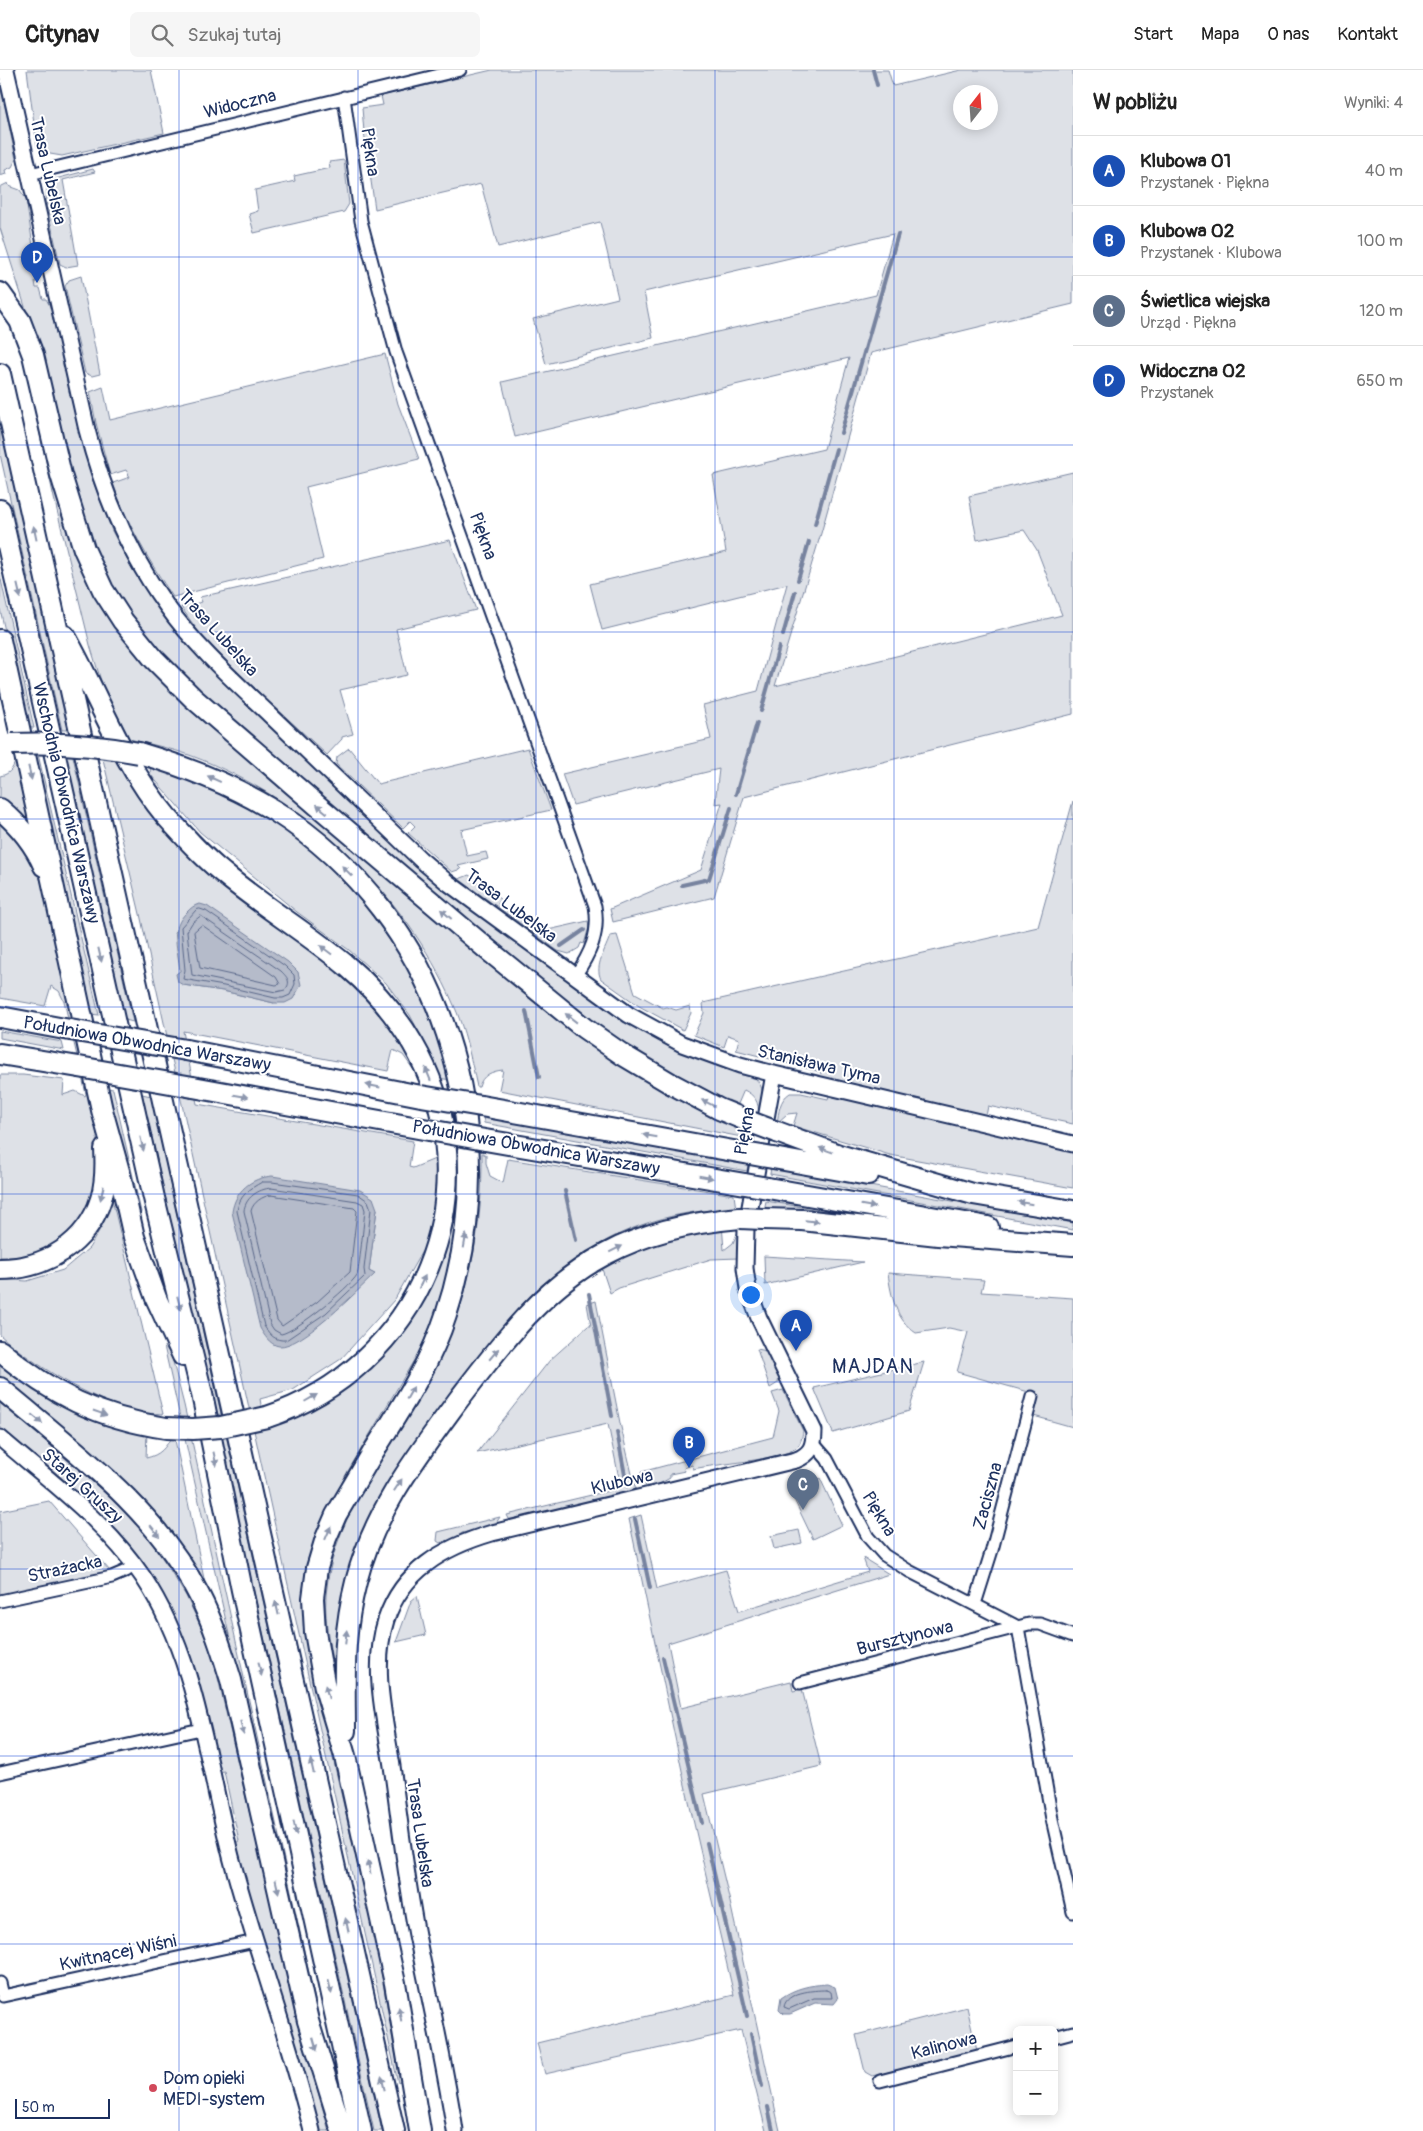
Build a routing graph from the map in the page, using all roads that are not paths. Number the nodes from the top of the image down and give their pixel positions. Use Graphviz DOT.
graph roads {
  1 [pos="6,70"];
  2 [pos="459,70"];
  3 [pos="344,97"];
  4 [pos="30,174"];
  5 [pos="0,293"];
  6 [pos="0,374"];
  7 [pos="0,510"];
  8 [pos="53,614"];
  9 [pos="0,640"];
  10 [pos="6,744"];
  11 [pos="0,809"];
  12 [pos="53,889"];
  13 [pos="575,976"];
  14 [pos="0,1017"];
  15 [pos="0,1054"];
  16 [pos="79,1067"];
  17 [pos="0,1069"];
  18 [pos="774,1074"];
  19 [pos="102,1110"];
  20 [pos="1073,1144"];
  21 [pos="973,1194"];
  22 [pos="1073,1211"];
  23 [pos="1073,1244"];
  24 [pos="0,1269"];
  25 [pos="0,1350"];
  26 [pos="0,1388"];
  27 [pos="202,1394"];
  28 [pos="1032,1397"];
  29 [pos="0,1438"];
  30 [pos="814,1444"];
  31 [pos="436,1556"];
  32 [pos="134,1565"];
  33 [pos="0,1600"];
  34 [pos="975,1604"];
  35 [pos="1018,1627"];
  36 [pos="1073,1636"];
  37 [pos="800,1683"];
  38 [pos="201,1729"];
  39 [pos="345,1756"];
  40 [pos="0,1773"];
  41 [pos="1073,1912"];
  42 [pos="255,1941"];
  43 [pos="0,1983"];
  44 [pos="1073,2032"];
  45 [pos="1058,2036"];
  46 [pos="1013,2047"];
  47 [pos="880,2081"];
  48 [pos="312,2131"];
  49 [pos="342,2131"];
  50 [pos="361,2131"];
  51 [pos="394,2131"];
  52 [pos="420,2131"];
  53 [pos="455,2131"];
  1 -- 4 [label="street, Trasa Lubelska"];
  2 -- 3 [label="street, Widoczna"];
  3 -- 4 [label="street, Widoczna"];
  3 -- 13 [label="street, Piękna"];
  4 -- 13 [label="street, Trasa Lubelska"];
  21 -- 5 [label="highway, one-way, bridge"];
  8 -- 6 [label="highway, one-way"];
  7 -- 27 [label="highway, Wschodnia Obwodnica Warszawy, one-way"];
  25 -- 8 [label="highway, one-way, bridge"];
  51 -- 8 [label="highway, one-way"];
  9 -- 12 [label="highway, one-way"];
  39 -- 10 [label="highway, one-way, bridge"];
  11 -- 12 [label="highway"];
  12 -- 19 [label="highway"];
  13 -- 18 [label="street, Stanisława Tyma"];
  21 -- 14 [label="highway, Południowa Obwodnica Warszawy, one-way, bridge"];
  15 -- 16 [label="highway, Południowa Obwodnica Warszawy"];
  16 -- 17 [label="highway"];
  16 -- 23 [label="highway, Południowa Obwodnica Warszawy, one-way, bridge"];
  18 -- 20 [label="street, Stanisława Tyma"];
  18 -- 30 [label="street, Piękna"];
  19 -- 24 [label="highway, one-way"];
  19 -- 27 [label="highway"];
  22 -- 21 [label="highway, one-way"];
  39 -- 23 [label="highway, one-way, bridge"];
  26 -- 49 [label="highway, one-way"];
  27 -- 50 [label="highway, one-way"];
  28 -- 34 [label="street, Zaciszna"];
  29 -- 32 [label="street, Starej Gruszy"];
  30 -- 31 [label="street, Klubowa"];
  30 -- 34 [label="street, Piękna"];
  31 -- 53 [label="street, Trasa Lubelska"];
  32 -- 33 [label="street, Strażacka"];
  32 -- 38 [label="street"];
  34 -- 35 [label="street, Piękna"];
  35 -- 36 [label="street, Bursztynowa"];
  35 -- 37 [label="street, Bursztynowa"];
  35 -- 41 [label="street"];
  38 -- 40 [label="street"];
  38 -- 42 [label="street"];
  52 -- 39 [label="highway, one-way"];
  42 -- 43 [label="street, Kwitnącej Wiśni"];
  42 -- 48 [label="street"];
  44 -- 45 [label="street"];
  46 -- 47 [label="street, Kalinowa"];
}
